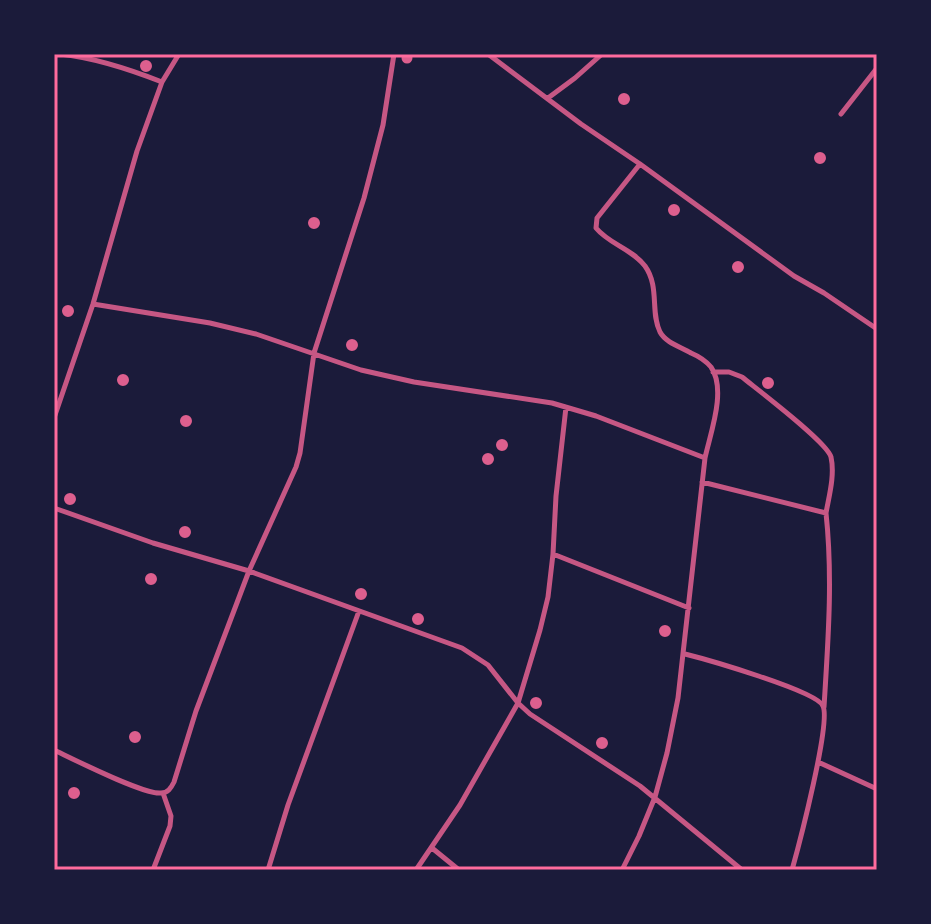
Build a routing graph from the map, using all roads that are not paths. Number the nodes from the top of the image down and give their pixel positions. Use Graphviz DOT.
graph roads {
  1 [pos="60,54"];
  2 [pos="179,54"];
  3 [pos="394,54"];
  4 [pos="488,54"];
  5 [pos="602,54"];
  6 [pos="877,68"];
  7 [pos="162,82"];
  8 [pos="548,98"];
  9 [pos="841,114"];
  10 [pos="640,164"];
  11 [pos="93,304"];
  12 [pos="877,329"];
  13 [pos="314,353"];
  14 [pos="713,372"];
  15 [pos="566,407"];
  16 [pos="54,418"];
  17 [pos="705,458"];
  18 [pos="702,482"];
  19 [pos="54,508"];
  20 [pos="826,513"];
  21 [pos="553,554"];
  22 [pos="249,571"];
  23 [pos="690,608"];
  24 [pos="359,611"];
  25 [pos="685,654"];
  26 [pos="518,703"];
  27 [pos="824,707"];
  28 [pos="54,750"];
  29 [pos="818,762"];
  30 [pos="877,789"];
  31 [pos="163,793"];
  32 [pos="655,797"];
  33 [pos="432,848"];
  34 [pos="153,870"];
  35 [pos="268,870"];
  36 [pos="416,870"];
  37 [pos="459,870"];
  38 [pos="622,870"];
  39 [pos="742,870"];
  40 [pos="792,870"];
  1 -- 7 [label="street"];
  2 -- 7 [label="street"];
  3 -- 13 [label="street"];
  4 -- 8 [label="street"];
  5 -- 8 [label="street"];
  6 -- 9 [label="street"];
  7 -- 11 [label="street"];
  8 -- 10 [label="street"];
  10 -- 12 [label="street"];
  10 -- 14 [label="street"];
  11 -- 13 [label="street"];
  11 -- 16 [label="street"];
  13 -- 15 [label="street"];
  13 -- 22 [label="street"];
  14 -- 17 [label="street"];
  14 -- 20 [label="street"];
  15 -- 17 [label="street"];
  15 -- 21 [label="street"];
  17 -- 18 [label="street"];
  18 -- 20 [label="street"];
  18 -- 23 [label="street"];
  19 -- 22 [label="street"];
  20 -- 27 [label="street"];
  21 -- 23 [label="street"];
  21 -- 26 [label="street"];
  22 -- 24 [label="street"];
  22 -- 31 [label="street"];
  23 -- 25 [label="street"];
  24 -- 26 [label="street"];
  24 -- 35 [label="street"];
  25 -- 27 [label="street"];
  25 -- 32 [label="street"];
  26 -- 32 [label="street"];
  26 -- 33 [label="street"];
  27 -- 29 [label="street"];
  28 -- 31 [label="street"];
  29 -- 30 [label="street"];
  29 -- 40 [label="street"];
  31 -- 34 [label="street"];
  32 -- 38 [label="street"];
  32 -- 39 [label="street"];
  33 -- 36 [label="street"];
  33 -- 37 [label="street"];
}
